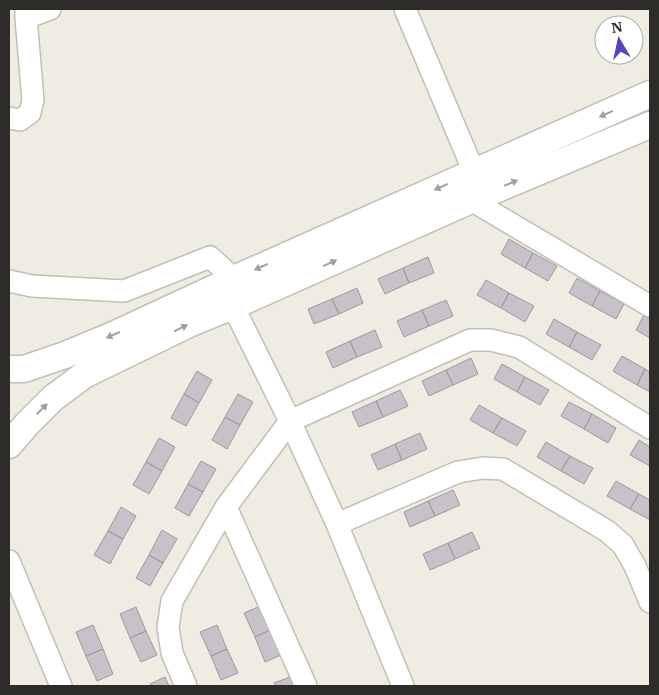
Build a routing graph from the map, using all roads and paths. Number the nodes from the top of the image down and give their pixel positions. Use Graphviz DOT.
graph roads {
  1 [pos="50,9"];
  2 [pos="405,9"];
  3 [pos="26,13"];
  4 [pos="650,94"];
  5 [pos="9,118"];
  6 [pos="650,125"];
  7 [pos="474,172"];
  8 [pos="471,200"];
  9 [pos="234,279"];
  10 [pos="9,281"];
  11 [pos="233,306"];
  12 [pos="650,306"];
  13 [pos="9,369"];
  14 [pos="290,421"];
  15 [pos="650,428"];
  16 [pos="9,445"];
  17 [pos="226,507"];
  18 [pos="337,524"];
  19 [pos="9,560"];
  20 [pos="650,602"];
  21 [pos="61,686"];
  22 [pos="186,686"];
  23 [pos="306,686"];
  24 [pos="403,686"];
  1 -- 3 [label="street"];
  2 -- 7 [label="street"];
  3 -- 5 [label="street"];
  4 -- 7 [label="street, one-way"];
  8 -- 6 [label="street, one-way"];
  7 -- 9 [label="street, one-way"];
  11 -- 8 [label="street, one-way"];
  8 -- 12 [label="street"];
  9 -- 10 [label="street"];
  9 -- 13 [label="street, one-way"];
  11 -- 14 [label="street"];
  16 -- 11 [label="street, one-way"];
  14 -- 15 [label="street"];
  14 -- 17 [label="street"];
  14 -- 18 [label="street"];
  17 -- 22 [label="street"];
  17 -- 23 [label="street"];
  18 -- 20 [label="street"];
  18 -- 24 [label="street"];
  19 -- 21 [label="street"];
}
